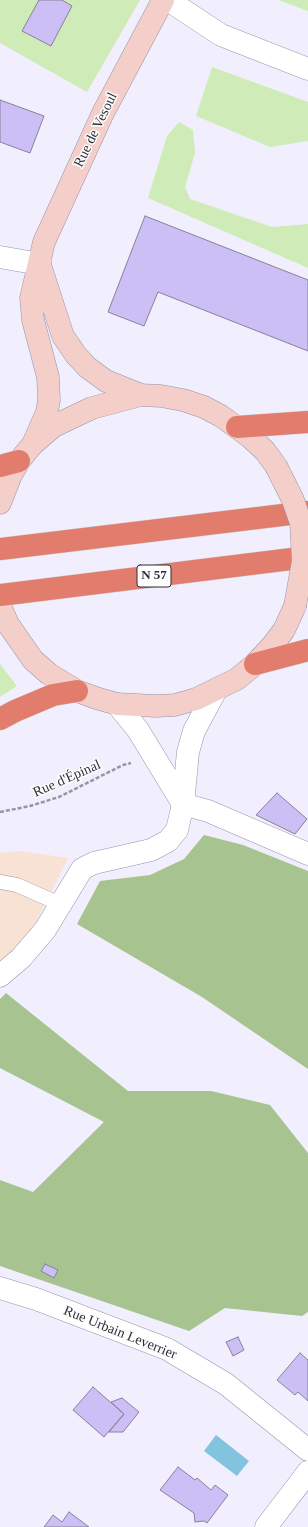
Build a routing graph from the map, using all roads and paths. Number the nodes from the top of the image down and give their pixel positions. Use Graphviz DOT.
graph roads {
  1 [pos="163,0"];
  2 [pos="168,0"];
  3 [pos="308,69"];
  4 [pos="0,257"];
  5 [pos="40,264"];
  6 [pos="141,395"];
  7 [pos="308,422"];
  8 [pos="237,427"];
  9 [pos="33,444"];
  10 [pos="10,463"];
  11 [pos="2,498"];
  12 [pos="308,512"];
  13 [pos="0,549"];
  14 [pos="308,557"];
  15 [pos="0,595"];
  16 [pos="0,606"];
  17 [pos="308,650"];
  18 [pos="255,664"];
  19 [pos="216,690"];
  20 [pos="77,691"];
  21 [pos="117,704"];
  22 [pos="0,719"];
  23 [pos="136,762"];
  24 [pos="183,804"];
  25 [pos="0,812"];
  26 [pos="308,854"];
  27 [pos="0,882"];
  28 [pos="60,904"];
  29 [pos="0,976"];
  30 [pos="0,1288"];
  31 [pos="308,1450"];
  32 [pos="308,1472"];
  33 [pos="266,1527"];
  1 -- 5 [label="main road, Rue de Vesoul"];
  2 -- 3 [label="street"];
  4 -- 5 [label="street"];
  5 -- 6 [label="main road"];
  5 -- 9 [label="main road, Rue de Vesoul"];
  6 -- 8 [label="main road"];
  6 -- 9 [label="main road"];
  7 -- 8 [label="highway"];
  8 -- 18 [label="main road, bridge"];
  9 -- 10 [label="main road"];
  10 -- 11 [label="main road"];
  12 -- 13 [label="highway"];
  14 -- 15 [label="highway, N 57"];
  16 -- 20 [label="main road"];
  17 -- 18 [label="highway"];
  18 -- 19 [label="main road"];
  19 -- 21 [label="main road"];
  19 -- 24 [label="street"];
  20 -- 21 [label="main road"];
  20 -- 22 [label="highway"];
  21 -- 24 [label="street"];
  23 -- 25 [label="path, Rue d'Épinal"];
  24 -- 26 [label="street"];
  24 -- 28 [label="street"];
  27 -- 28 [label="lane"];
  28 -- 29 [label="street"];
  30 -- 31 [label="street, Rue Urbain Leverrier"];
  32 -- 33 [label="street"];
}
